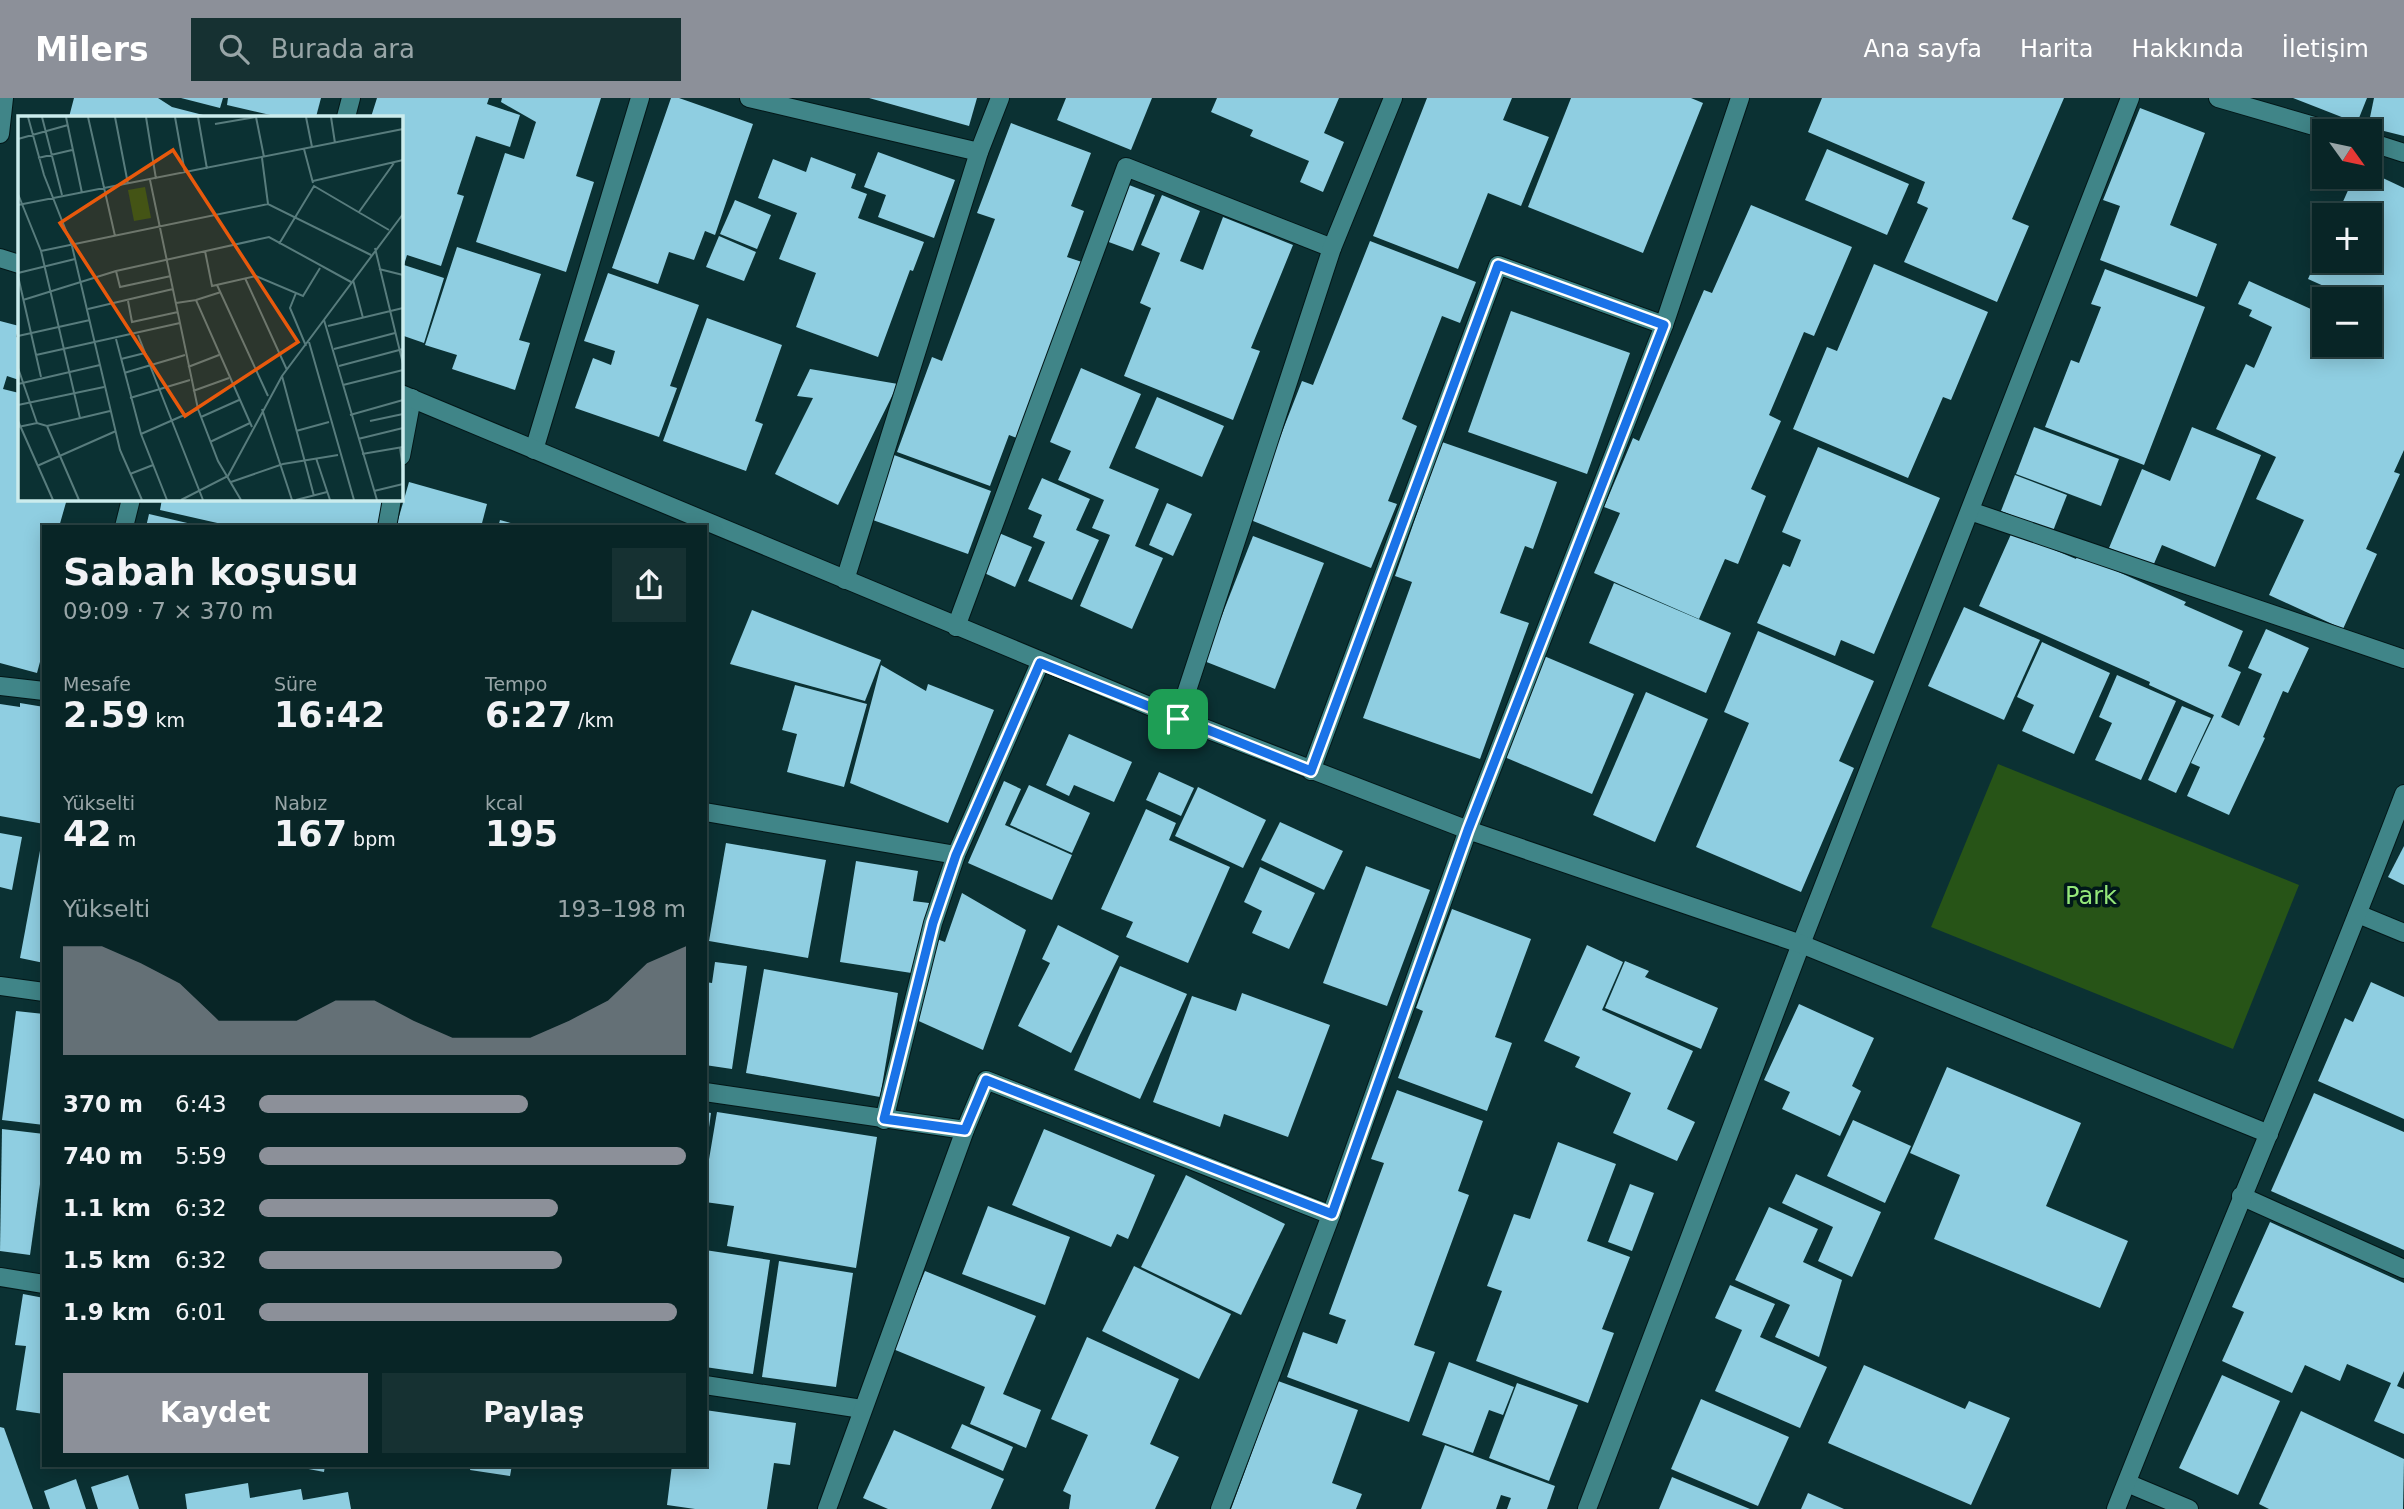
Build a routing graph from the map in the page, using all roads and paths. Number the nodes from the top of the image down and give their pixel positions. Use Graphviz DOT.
graph roads {
  1 [pos="4,98"];
  2 [pos="351,98"];
  3 [pos="640,98"];
  4 [pos="749,98"];
  5 [pos="1000,98"];
  6 [pos="1393,98"];
  7 [pos="1740,98"];
  8 [pos="2130,98"];
  9 [pos="2217,98"];
  10 [pos="777,102"];
  11 [pos="346,116"];
  12 [pos="2312,126"];
  13 [pos="0,134"];
  14 [pos="2382,146"];
  15 [pos="979,152"];
  16 [pos="2404,153"];
  17 [pos="1332,248"];
  18 [pos="0,258"];
  19 [pos="18,264"];
  20 [pos="1664,325"];
  21 [pos="406,396"];
  22 [pos="402,444"];
  23 [pos="534,450"];
  24 [pos="131,500"];
  25 [pos="392,500"];
  26 [pos="1970,511"];
  27 [pos="124,525"];
  28 [pos="387,525"];
  29 [pos="845,580"];
  30 [pos="956,627"];
  31 [pos="2404,659"];
  32 [pos="1040,663"];
  33 [pos="0,686"];
  34 [pos="42,691"];
  35 [pos="1178,719"];
  36 [pos="1311,771"];
  37 [pos="2404,793"];
  38 [pos="707,813"];
  39 [pos="1468,830"];
  40 [pos="956,855"];
  41 [pos="2358,914"];
  42 [pos="2404,933"];
  43 [pos="1801,944"];
  44 [pos="0,986"];
  45 [pos="42,992"];
  46 [pos="707,1092"];
  47 [pos="884,1119"];
  48 [pos="965,1130"];
  49 [pos="2269,1134"];
  50 [pos="2241,1196"];
  51 [pos="1332,1214"];
  52 [pos="2404,1269"];
  53 [pos="0,1278"];
  54 [pos="42,1284"];
  55 [pos="707,1385"];
  56 [pos="862,1409"];
  57 [pos="2127,1482"];
  58 [pos="827,1509"];
  59 [pos="1220,1509"];
  60 [pos="1587,1509"];
  61 [pos="2116,1509"];
  62 [pos="2189,1509"];
  1 -- 13 [label="street"];
  2 -- 11 [label="street"];
  3 -- 23 [label="street"];
  4 -- 10 [label="street"];
  5 -- 15 [label="street"];
  6 -- 17 [label="street"];
  7 -- 20 [label="street"];
  8 -- 26 [label="street"];
  9 -- 12 [label="street"];
  10 -- 15 [label="street"];
  14 -- 16 [label="street"];
  15 -- 29 [label="street"];
  17 -- 30 [label="street"];
  17 -- 35 [label="street"];
  18 -- 19 [label="street"];
  20 -- 36 [label="street"];
  20 -- 39 [label="street"];
  21 -- 22 [label="street"];
  21 -- 23 [label="street"];
  23 -- 29 [label="street"];
  24 -- 27 [label="street"];
  25 -- 28 [label="street"];
  26 -- 31 [label="street"];
  26 -- 43 [label="street"];
  29 -- 30 [label="street"];
  30 -- 32 [label="street"];
  32 -- 35 [label="street"];
  32 -- 40 [label="street"];
  33 -- 34 [label="street"];
  35 -- 36 [label="street"];
  36 -- 39 [label="street"];
  37 -- 41 [label="street"];
  38 -- 40 [label="street"];
  39 -- 43 [label="street"];
  39 -- 51 [label="street"];
  40 -- 47 [label="street"];
  41 -- 42 [label="street"];
  41 -- 49 [label="street"];
  43 -- 49 [label="street"];
  43 -- 60 [label="street"];
  44 -- 45 [label="street"];
  46 -- 47 [label="street"];
  47 -- 48 [label="street"];
  48 -- 51 [label="street"];
  48 -- 56 [label="street"];
  49 -- 50 [label="street"];
  50 -- 52 [label="street"];
  50 -- 57 [label="street"];
  51 -- 59 [label="street"];
  53 -- 54 [label="street"];
  55 -- 56 [label="street"];
  56 -- 58 [label="street"];
  57 -- 61 [label="street"];
  57 -- 62 [label="street"];
}
